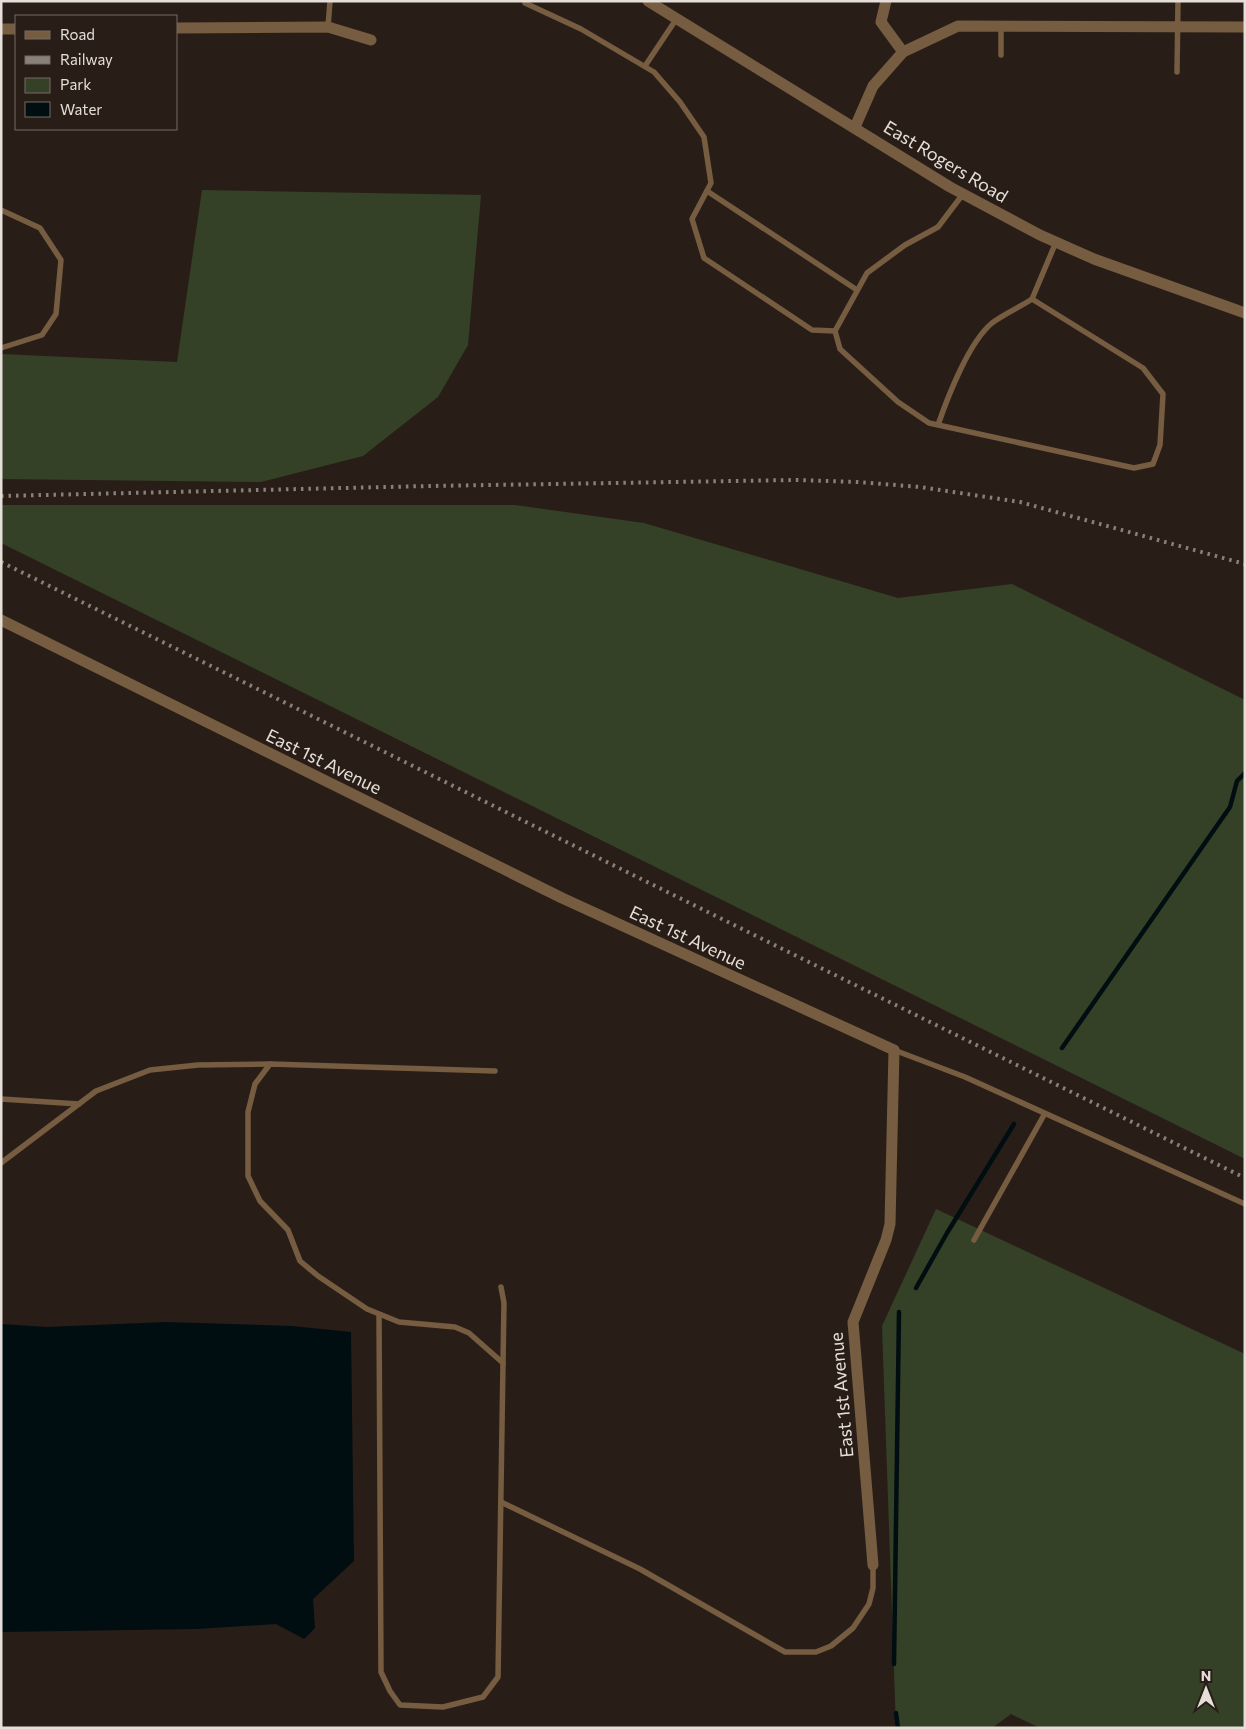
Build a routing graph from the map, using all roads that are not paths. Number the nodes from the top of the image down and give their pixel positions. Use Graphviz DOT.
graph roads {
  1 [pos="330,1"];
  2 [pos="648,1"];
  3 [pos="886,1"];
  4 [pos="1178,1"];
  5 [pos="525,3"];
  6 [pos="677,18"];
  7 [pos="328,27"];
  8 [pos="1002,27"];
  9 [pos="1178,27"];
  10 [pos="1245,27"];
  11 [pos="178,28"];
  12 [pos="1,29"];
  13 [pos="15,29"];
  14 [pos="371,40"];
  15 [pos="903,52"];
  16 [pos="1001,54"];
  17 [pos="645,66"];
  18 [pos="1177,72"];
  19 [pos="855,127"];
  20 [pos="707,191"];
  21 [pos="963,194"];
  22 [pos="1,210"];
  23 [pos="1056,242"];
  24 [pos="857,290"];
  25 [pos="1032,299"];
  26 [pos="1245,313"];
  27 [pos="835,331"];
  28 [pos="1,348"];
  29 [pos="938,425"];
  30 [pos="1,620"];
  31 [pos="894,1050"];
  32 [pos="270,1064"];
  33 [pos="495,1071"];
  34 [pos="1,1099"];
  35 [pos="79,1104"];
  36 [pos="1044,1115"];
  37 [pos="1,1164"];
  38 [pos="1245,1204"];
  39 [pos="974,1240"];
  40 [pos="501,1287"];
  41 [pos="379,1314"];
  42 [pos="503,1363"];
  43 [pos="501,1502"];
  44 [pos="873,1565"];
  1 -- 7 [label="lane"];
  2 -- 6 [label="street, East Rogers Road"];
  3 -- 15 [label="street"];
  4 -- 9 [label="lane"];
  5 -- 17 [label="lane"];
  6 -- 17 [label="lane"];
  6 -- 19 [label="street, East Rogers Road"];
  7 -- 11 [label="street"];
  7 -- 14 [label="street"];
  8 -- 9 [label="street"];
  8 -- 15 [label="street"];
  8 -- 16 [label="lane"];
  9 -- 10 [label="street"];
  9 -- 18 [label="lane"];
  12 -- 13 [label="street"];
  15 -- 19 [label="street"];
  17 -- 20 [label="lane"];
  19 -- 21 [label="street, East Rogers Road"];
  20 -- 24 [label="lane"];
  20 -- 27 [label="lane"];
  21 -- 23 [label="street, East Rogers Road"];
  21 -- 24 [label="lane"];
  22 -- 28 [label="lane"];
  23 -- 25 [label="lane"];
  23 -- 26 [label="street, East Rogers Road"];
  24 -- 27 [label="lane"];
  25 -- 29 [label="lane"];
  25 -- 29 [label="lane"];
  27 -- 29 [label="lane"];
  30 -- 31 [label="street, East 1st Avenue"];
  31 -- 36 [label="lane"];
  31 -- 44 [label="street, East 1st Avenue"];
  32 -- 33 [label="lane"];
  32 -- 35 [label="lane"];
  32 -- 41 [label="lane"];
  34 -- 35 [label="lane"];
  35 -- 37 [label="lane"];
  36 -- 38 [label="lane"];
  36 -- 39 [label="lane"];
  40 -- 42 [label="lane"];
  41 -- 42 [label="lane"];
  41 -- 43 [label="lane"];
  42 -- 43 [label="lane"];
  43 -- 44 [label="lane"];
}
